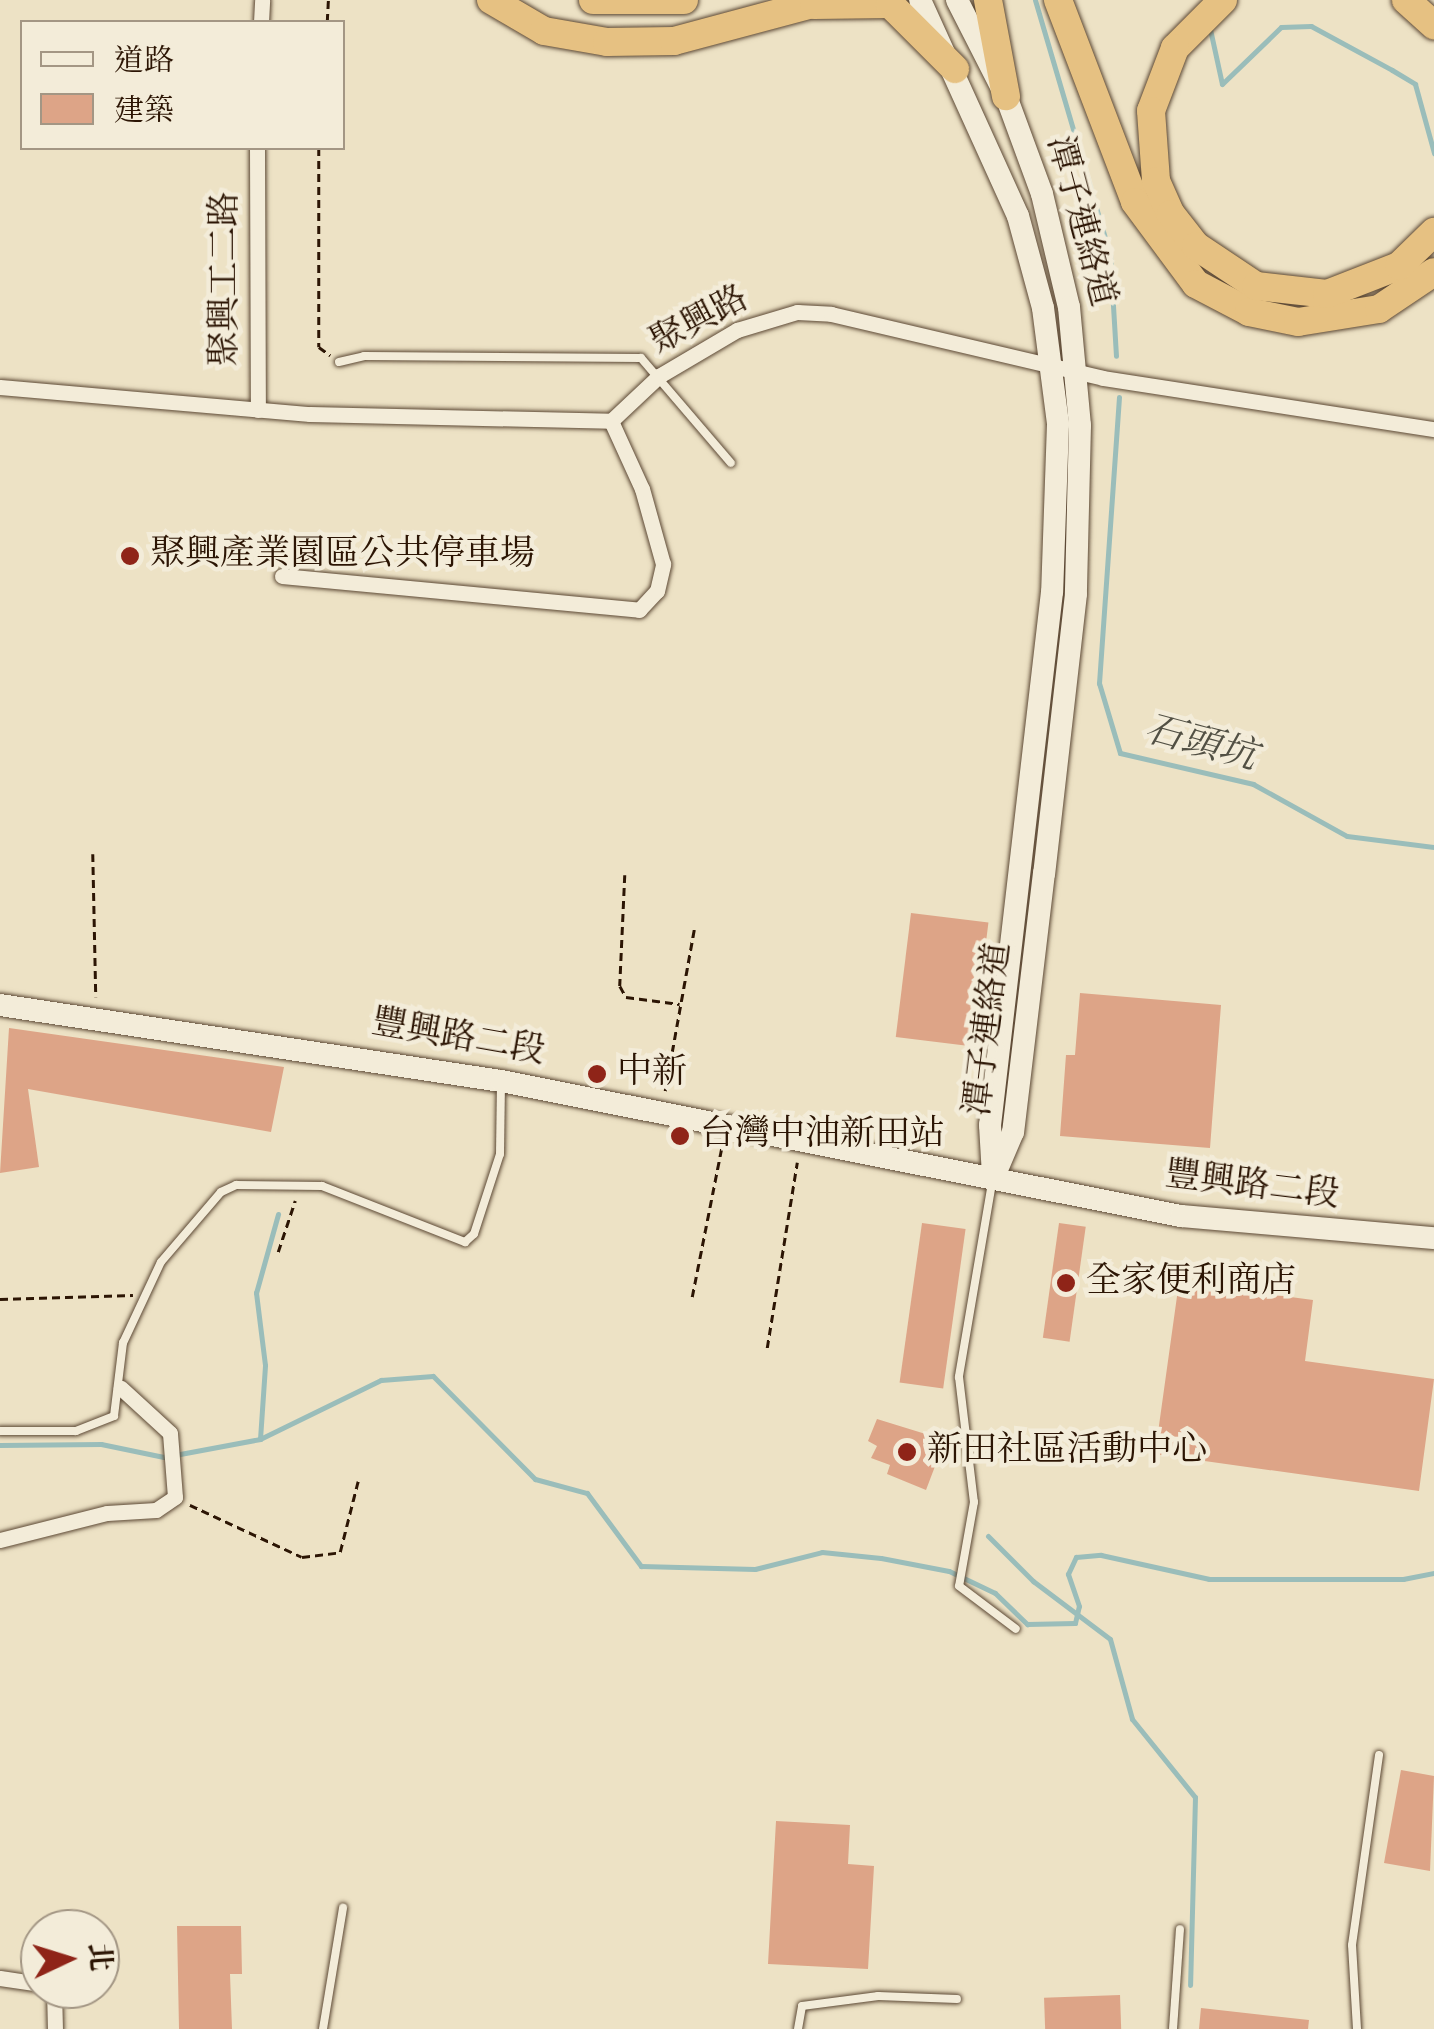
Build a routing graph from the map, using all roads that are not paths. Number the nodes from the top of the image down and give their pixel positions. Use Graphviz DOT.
graph roads {
  1 [pos="491,0"];
  2 [pos="593,0"];
  3 [pos="684,0"];
  4 [pos="920,0"];
  5 [pos="957,0"];
  6 [pos="988,0"];
  7 [pos="1058,0"];
  8 [pos="1223,0"];
  9 [pos="1406,0"];
  10 [pos="821,3"];
  11 [pos="1434,26"];
  12 [pos="955,69"];
  13 [pos="1006,96"];
  14 [pos="257,150"];
  15 [pos="1434,232"];
  16 [pos="1434,272"];
  17 [pos="339,362"];
  18 [pos="1052,367"];
  19 [pos="1077,372"];
  20 [pos="659,376"];
  21 [pos="0,387"];
  22 [pos="258,410"];
  23 [pos="611,421"];
  24 [pos="1434,429"];
  25 [pos="732,462"];
  26 [pos="282,576"];
  27 [pos="0,1005"];
  28 [pos="501,1081"];
  29 [pos="993,1179"];
  30 [pos="1434,1238"];
  31 [pos="120,1388"];
  32 [pos="0,1431"];
  33 [pos="0,1540"];
  34 [pos="1016,1629"];
  35 [pos="1379,1755"];
  36 [pos="343,1908"];
  37 [pos="1180,1929"];
  38 [pos="957,1999"];
  39 [pos="323,2029"];
  40 [pos="798,2029"];
  41 [pos="1173,2029"];
  42 [pos="1358,2029"];
  1 -- 10 [label="highway"];
  2 -- 3 [label="highway"];
  4 -- 12 [label="street, 潭子連絡道"];
  5 -- 13 [label="street, 潭子連絡道"];
  6 -- 13 [label="highway"];
  7 -- 16 [label="highway"];
  8 -- 15 [label="highway"];
  9 -- 11 [label="highway"];
  10 -- 12 [label="highway"];
  12 -- 18 [label="street, 潭子連絡道"];
  13 -- 19 [label="street, 潭子連絡道"];
  14 -- 22 [label="street, 聚興工二路"];
  17 -- 20 [label="lane"];
  18 -- 19 [label="street, 聚興路"];
  18 -- 20 [label="street, 聚興路"];
  18 -- 29 [label="street, 潭子連絡道"];
  19 -- 24 [label="street, 聚興路"];
  19 -- 29 [label="street, 潭子連絡道"];
  20 -- 23 [label="street, 聚興路"];
  20 -- 25 [label="lane"];
  21 -- 22 [label="street"];
  22 -- 23 [label="street"];
  23 -- 26 [label="street"];
  27 -- 28 [label="street, 豐興路二段"];
  28 -- 29 [label="street, 豐興路二段"];
  28 -- 31 [label="lane"];
  29 -- 30 [label="street, 豐興路二段"];
  29 -- 34 [label="lane"];
  31 -- 32 [label="lane"];
  31 -- 33 [label="street"];
  35 -- 42 [label="lane"];
  36 -- 39 [label="lane"];
  37 -- 41 [label="lane"];
  38 -- 40 [label="lane"];
}
